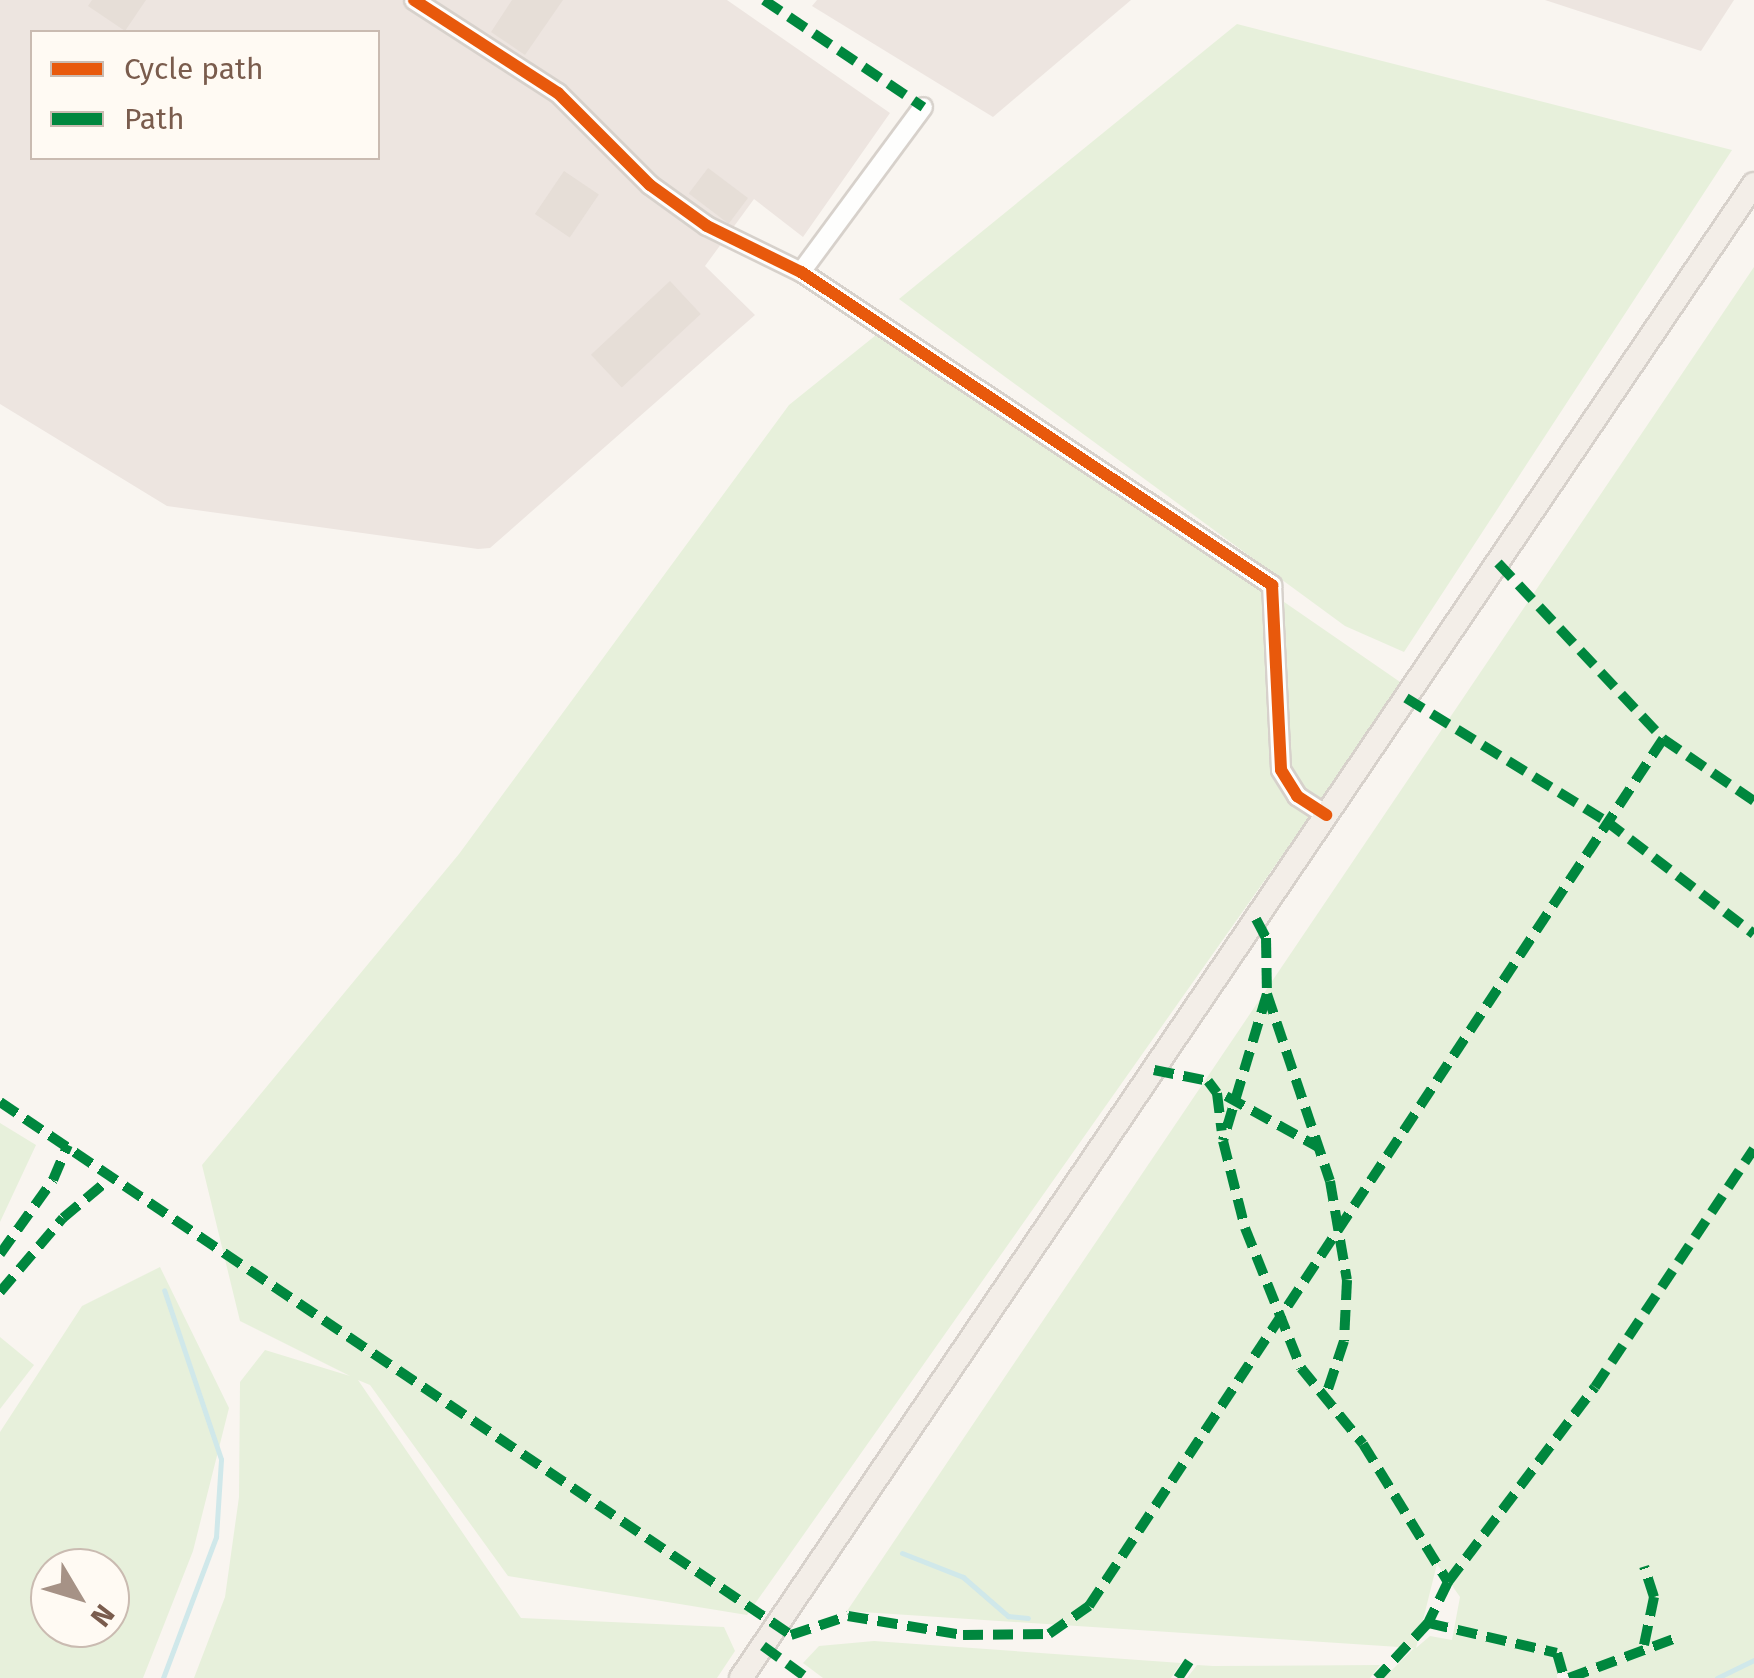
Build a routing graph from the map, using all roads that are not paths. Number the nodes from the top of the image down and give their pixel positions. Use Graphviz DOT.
graph roads {
  1 [pos="414,0"];
  2 [pos="923,107"];
  3 [pos="1754,184"];
  4 [pos="801,272"];
  5 [pos="1326,815"];
  6 [pos="741,1678"];
  1 -- 4 [label="street"];
  2 -- 4 [label="street"];
  3 -- 5 [label="main road"];
  4 -- 5 [label="street"];
  5 -- 6 [label="main road"];
}
